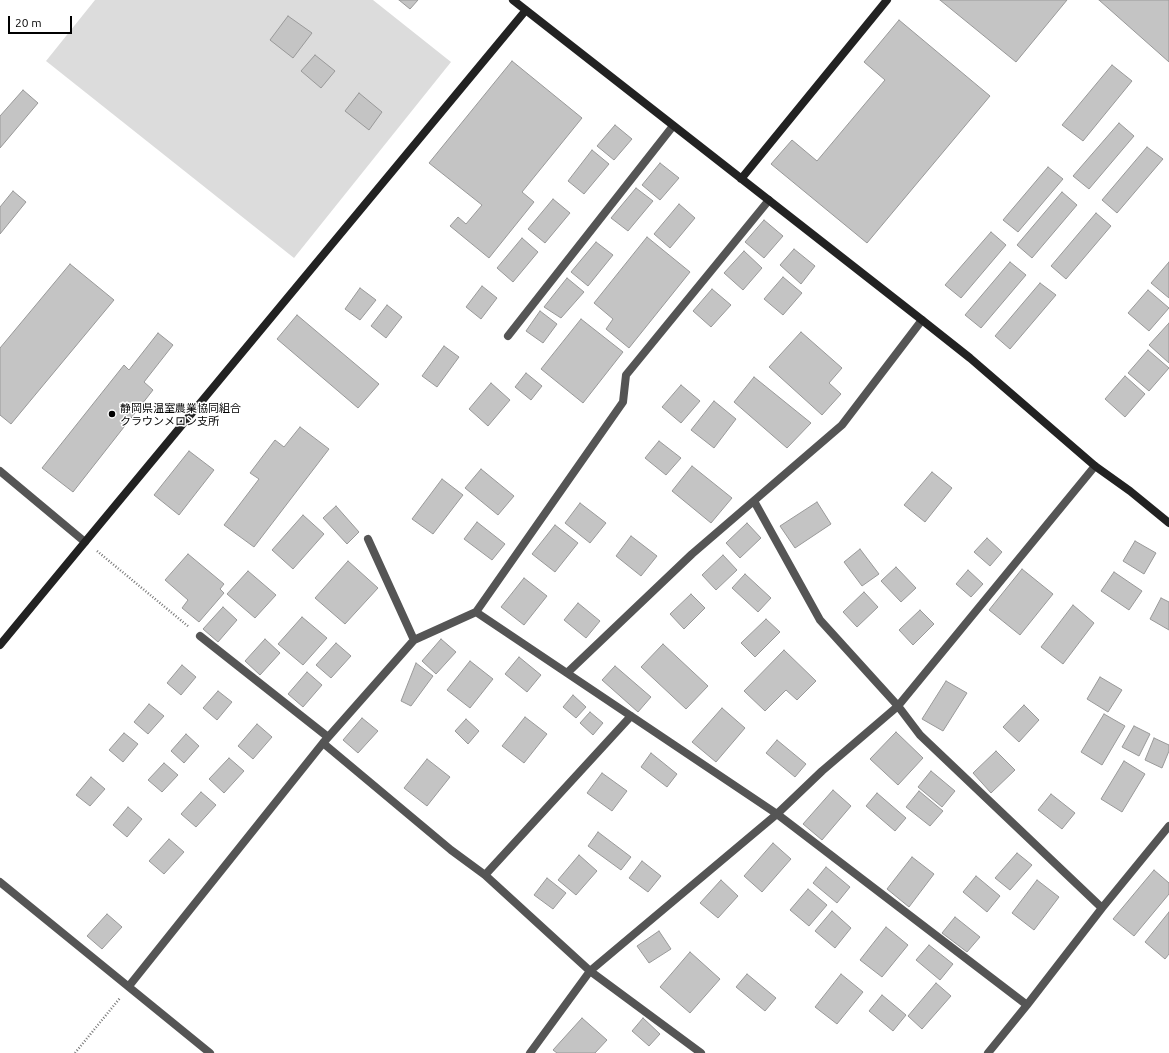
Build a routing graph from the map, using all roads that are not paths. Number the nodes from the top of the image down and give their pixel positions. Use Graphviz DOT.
graph roads {
  1 [pos="513,0"];
  2 [pos="887,0"];
  3 [pos="526,10"];
  4 [pos="673,126"];
  5 [pos="742,179"];
  6 [pos="769,200"];
  7 [pos="922,320"];
  8 [pos="508,336"];
  9 [pos="1095,466"];
  10 [pos="0,471"];
  11 [pos="754,501"];
  12 [pos="1169,523"];
  13 [pos="368,539"];
  14 [pos="85,542"];
  15 [pos="476,612"];
  16 [pos="200,636"];
  17 [pos="414,640"];
  18 [pos="0,645"];
  19 [pos="567,673"];
  20 [pos="898,706"];
  21 [pos="631,716"];
  22 [pos="325,740"];
  23 [pos="777,814"];
  24 [pos="1169,826"];
  25 [pos="484,875"];
  26 [pos="0,882"];
  27 [pos="1102,908"];
  28 [pos="590,971"];
  29 [pos="129,986"];
  30 [pos="1027,1005"];
  31 [pos="210,1053"];
  32 [pos="530,1053"];
  33 [pos="702,1053"];
  34 [pos="988,1053"];
  1 -- 3 [label="street"];
  2 -- 5 [label="street"];
  3 -- 4 [label="street"];
  3 -- 14 [label="street"];
  4 -- 5 [label="street"];
  4 -- 8 [label="street"];
  5 -- 6 [label="street"];
  6 -- 7 [label="street"];
  6 -- 15 [label="street"];
  7 -- 9 [label="street"];
  7 -- 11 [label="street"];
  9 -- 12 [label="street"];
  9 -- 20 [label="street"];
  10 -- 14 [label="street"];
  11 -- 19 [label="street"];
  11 -- 20 [label="street"];
  13 -- 17 [label="street"];
  14 -- 18 [label="street"];
  15 -- 17 [label="street"];
  15 -- 19 [label="street"];
  16 -- 22 [label="street"];
  17 -- 22 [label="street"];
  19 -- 21 [label="street"];
  20 -- 23 [label="street"];
  20 -- 27 [label="street"];
  21 -- 23 [label="street"];
  21 -- 25 [label="street"];
  22 -- 25 [label="street"];
  22 -- 29 [label="street"];
  23 -- 28 [label="street"];
  23 -- 30 [label="street"];
  24 -- 27 [label="street"];
  25 -- 28 [label="street"];
  26 -- 29 [label="street"];
  27 -- 30 [label="street"];
  28 -- 32 [label="street"];
  28 -- 33 [label="street"];
  29 -- 31 [label="street"];
  30 -- 34 [label="street"];
}
